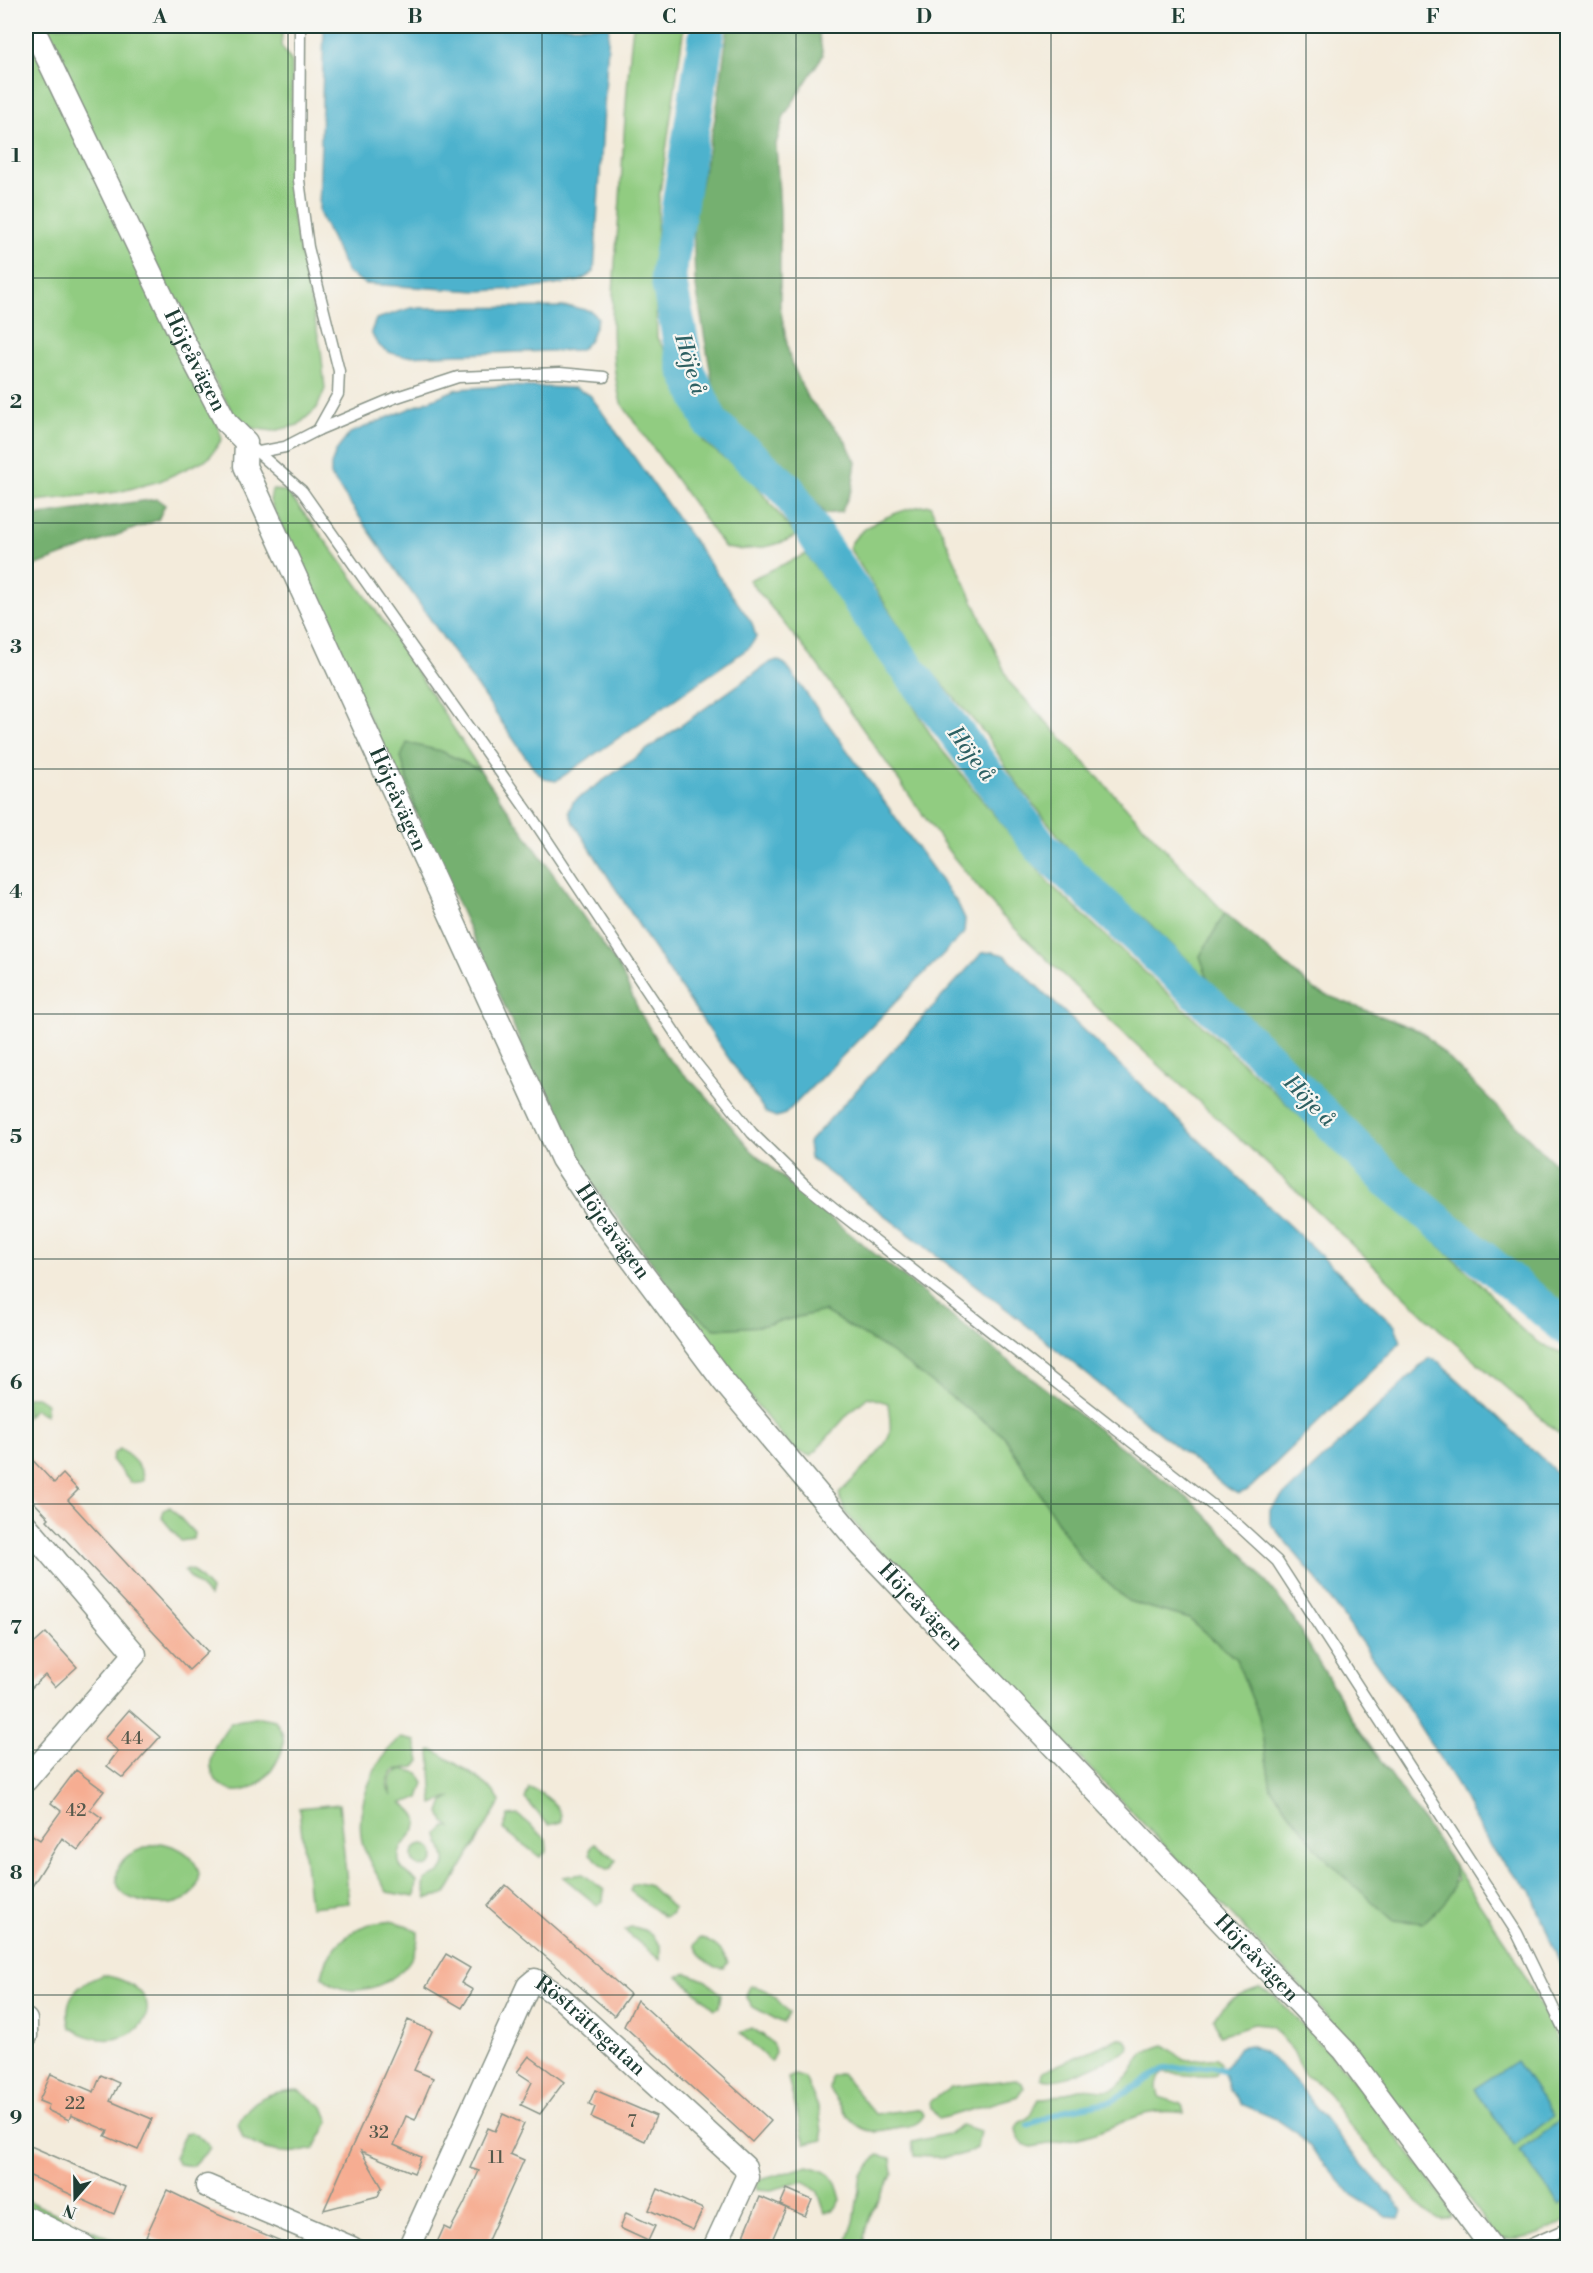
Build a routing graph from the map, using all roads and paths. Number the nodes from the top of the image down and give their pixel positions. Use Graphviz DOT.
graph roads {
  1 [pos="32,26"];
  2 [pos="300,26"];
  3 [pos="604,377"];
  4 [pos="318,430"];
  5 [pos="252,447"];
  6 [pos="26,1525"];
  7 [pos="26,1780"];
  8 [pos="1562,2014"];
  9 [pos="26,2020"];
  10 [pos="26,2036"];
  11 [pos="1568,2038"];
  12 [pos="207,2186"];
  13 [pos="26,2220"];
  14 [pos="1568,2228"];
  15 [pos="83,2247"];
  16 [pos="352,2247"];
  17 [pos="409,2247"];
  18 [pos="714,2247"];
  19 [pos="1492,2247"];
  20 [pos="1522,2247"];
  1 -- 5 [label="street, Höjeåvägen"];
  2 -- 4 [label="lane"];
  3 -- 4 [label="lane"];
  4 -- 5 [label="lane"];
  5 -- 8 [label="lane"];
  5 -- 19 [label="street, Höjeåvägen"];
  6 -- 7 [label="street"];
  8 -- 11 [label="lane"];
  9 -- 10 [label="street"];
  12 -- 16 [label="street"];
  13 -- 15 [label="street"];
  14 -- 20 [label="lane"];
  17 -- 18 [label="street, Rösträttsgatan"];
}
